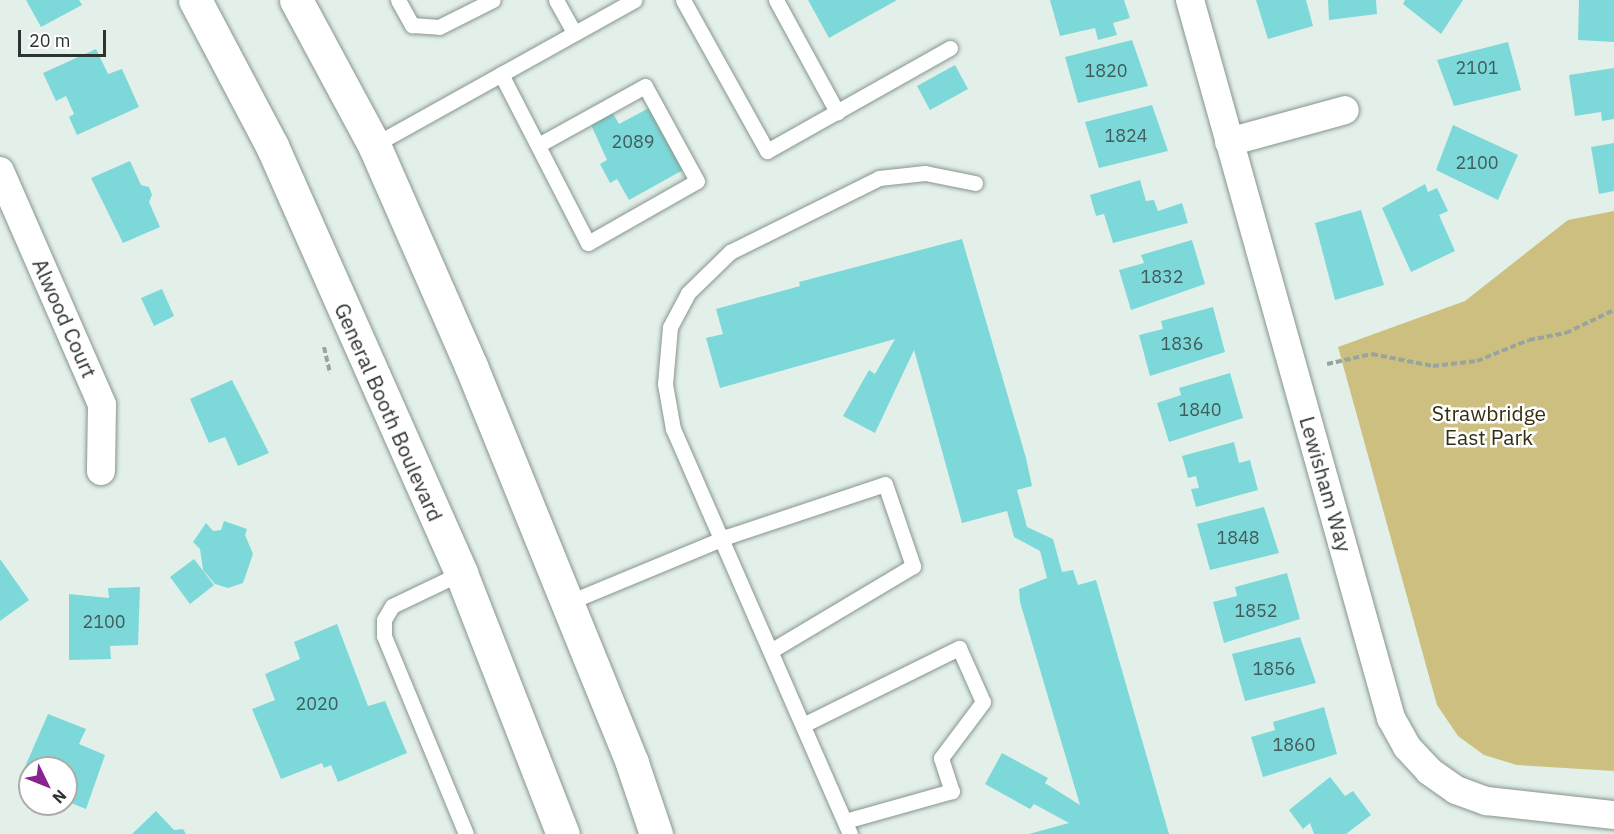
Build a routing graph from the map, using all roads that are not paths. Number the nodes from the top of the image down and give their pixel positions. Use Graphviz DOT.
graph roads {
  1 [pos="195,0"];
  2 [pos="296,0"];
  3 [pos="399,0"];
  4 [pos="493,0"];
  5 [pos="556,0"];
  6 [pos="634,0"];
  7 [pos="683,0"];
  8 [pos="776,0"];
  9 [pos="1190,0"];
  10 [pos="574,33"];
  11 [pos="950,48"];
  12 [pos="501,74"];
  13 [pos="1345,110"];
  14 [pos="837,112"];
  15 [pos="1229,142"];
  16 [pos="374,145"];
  17 [pos="538,146"];
  18 [pos="0,171"];
  19 [pos="975,183"];
  20 [pos="101,471"];
  21 [pos="721,540"];
  22 [pos="461,573"];
  23 [pos="567,603"];
  24 [pos="772,650"];
  25 [pos="805,724"];
  26 [pos="1614,815"];
  27 [pos="848,828"];
  28 [pos="466,834"];
  29 [pos="563,834"];
  30 [pos="656,834"];
  1 -- 22 [label="highway, General Booth Boulevard"];
  2 -- 16 [label="highway"];
  3 -- 4 [label="lane"];
  5 -- 10 [label="lane"];
  6 -- 10 [label="lane"];
  7 -- 14 [label="lane"];
  8 -- 14 [label="lane"];
  9 -- 15 [label="street, Lewisham Way"];
  10 -- 12 [label="lane"];
  11 -- 14 [label="lane"];
  12 -- 16 [label="lane"];
  12 -- 17 [label="lane"];
  13 -- 15 [label="street"];
  15 -- 26 [label="street, Lewisham Way"];
  16 -- 23 [label="highway"];
  17 -- 17 [label="lane"];
  18 -- 20 [label="street, Alwood Court"];
  19 -- 21 [label="lane"];
  21 -- 23 [label="lane"];
  21 -- 24 [label="lane"];
  21 -- 24 [label="lane"];
  22 -- 28 [label="lane"];
  22 -- 29 [label="highway, General Booth Boulevard"];
  23 -- 30 [label="highway"];
  24 -- 25 [label="lane"];
  25 -- 27 [label="lane"];
  25 -- 27 [label="lane"];
}
